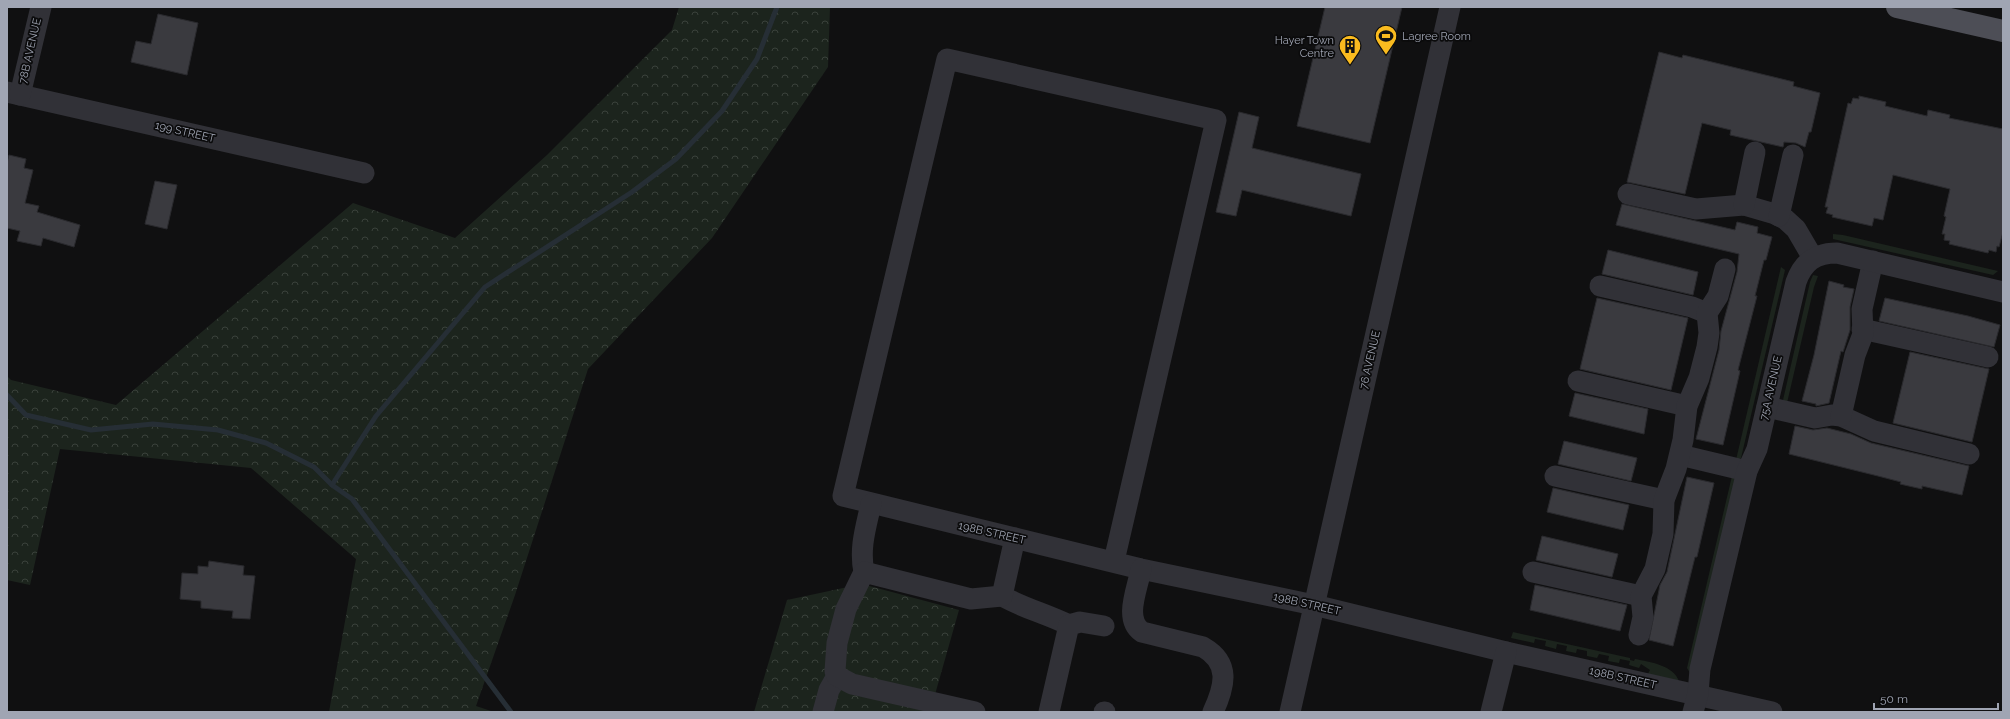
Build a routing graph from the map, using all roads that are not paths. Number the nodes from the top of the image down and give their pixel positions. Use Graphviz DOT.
graph roads {
  1 [pos="41,7"];
  2 [pos="1450,7"];
  3 [pos="1897,7"];
  4 [pos="2003,32"];
  5 [pos="13,94"];
  6 [pos="1755,152"];
  7 [pos="1793,155"];
  8 [pos="364,173"];
  9 [pos="1628,194"];
  10 [pos="1744,205"];
  11 [pos="1779,216"];
  12 [pos="1813,258"];
  13 [pos="1873,261"];
  14 [pos="1725,269"];
  15 [pos="1600,286"];
  16 [pos="2003,291"];
  17 [pos="1707,313"];
  18 [pos="1862,328"];
  19 [pos="1988,357"];
  20 [pos="1578,381"];
  21 [pos="1687,406"];
  22 [pos="1767,407"];
  23 [pos="1841,416"];
  24 [pos="1969,454"];
  25 [pos="1680,455"];
  26 [pos="1747,471"];
  27 [pos="1556,476"];
  28 [pos="1664,500"];
  29 [pos="871,504"];
  30 [pos="1014,538"];
  31 [pos="1114,561"];
  32 [pos="1141,569"];
  33 [pos="864,572"];
  34 [pos="1533,572"];
  35 [pos="1002,596"];
  36 [pos="1641,596"];
  37 [pos="1314,605"];
  38 [pos="1069,625"];
  39 [pos="1104,626"];
  40 [pos="1639,635"];
  41 [pos="1506,652"];
  42 [pos="838,676"];
  43 [pos="1695,703"];
  44 [pos="823,712"];
  45 [pos="975,712"];
  46 [pos="1049,712"];
  47 [pos="1213,712"];
  48 [pos="1290,712"];
  49 [pos="1491,712"];
  50 [pos="1772,712"];
  1 -- 5 [label="street, 78B AVENUE"];
  2 -- 37 [label="street, 76 AVENUE"];
  3 -- 4 [label="main road"];
  5 -- 8 [label="street, 199 STREET"];
  6 -- 10 [label="street"];
  7 -- 11 [label="street"];
  9 -- 10 [label="street"];
  10 -- 11 [label="street"];
  11 -- 12 [label="street"];
  12 -- 13 [label="street"];
  12 -- 22 [label="street, 75A AVENUE"];
  13 -- 16 [label="street"];
  13 -- 18 [label="street"];
  14 -- 17 [label="street"];
  15 -- 17 [label="street"];
  17 -- 21 [label="street"];
  18 -- 19 [label="street"];
  18 -- 23 [label="street"];
  20 -- 21 [label="street"];
  21 -- 25 [label="street"];
  22 -- 23 [label="street"];
  22 -- 26 [label="street, 75A AVENUE"];
  23 -- 24 [label="street"];
  25 -- 26 [label="street"];
  25 -- 28 [label="street"];
  26 -- 43 [label="street, 75A AVENUE"];
  27 -- 28 [label="street"];
  28 -- 36 [label="street"];
  29 -- 30 [label="street, 198B STREET"];
  29 -- 31 [label="street, 198B STREET"];
  29 -- 33 [label="street"];
  30 -- 31 [label="street, 198B STREET"];
  30 -- 35 [label="street"];
  31 -- 32 [label="street, 198B STREET"];
  32 -- 37 [label="street, 198B STREET"];
  32 -- 47 [label="street"];
  33 -- 35 [label="street"];
  33 -- 42 [label="street"];
  34 -- 36 [label="street"];
  35 -- 38 [label="street"];
  36 -- 40 [label="street"];
  37 -- 41 [label="street, 198B STREET"];
  37 -- 48 [label="street, 76 AVENUE"];
  38 -- 39 [label="street"];
  38 -- 46 [label="street"];
  41 -- 43 [label="street, 198B STREET"];
  41 -- 49 [label="street"];
  42 -- 44 [label="street"];
  42 -- 45 [label="street"];
  43 -- 50 [label="street, 198B STREET"];
}
